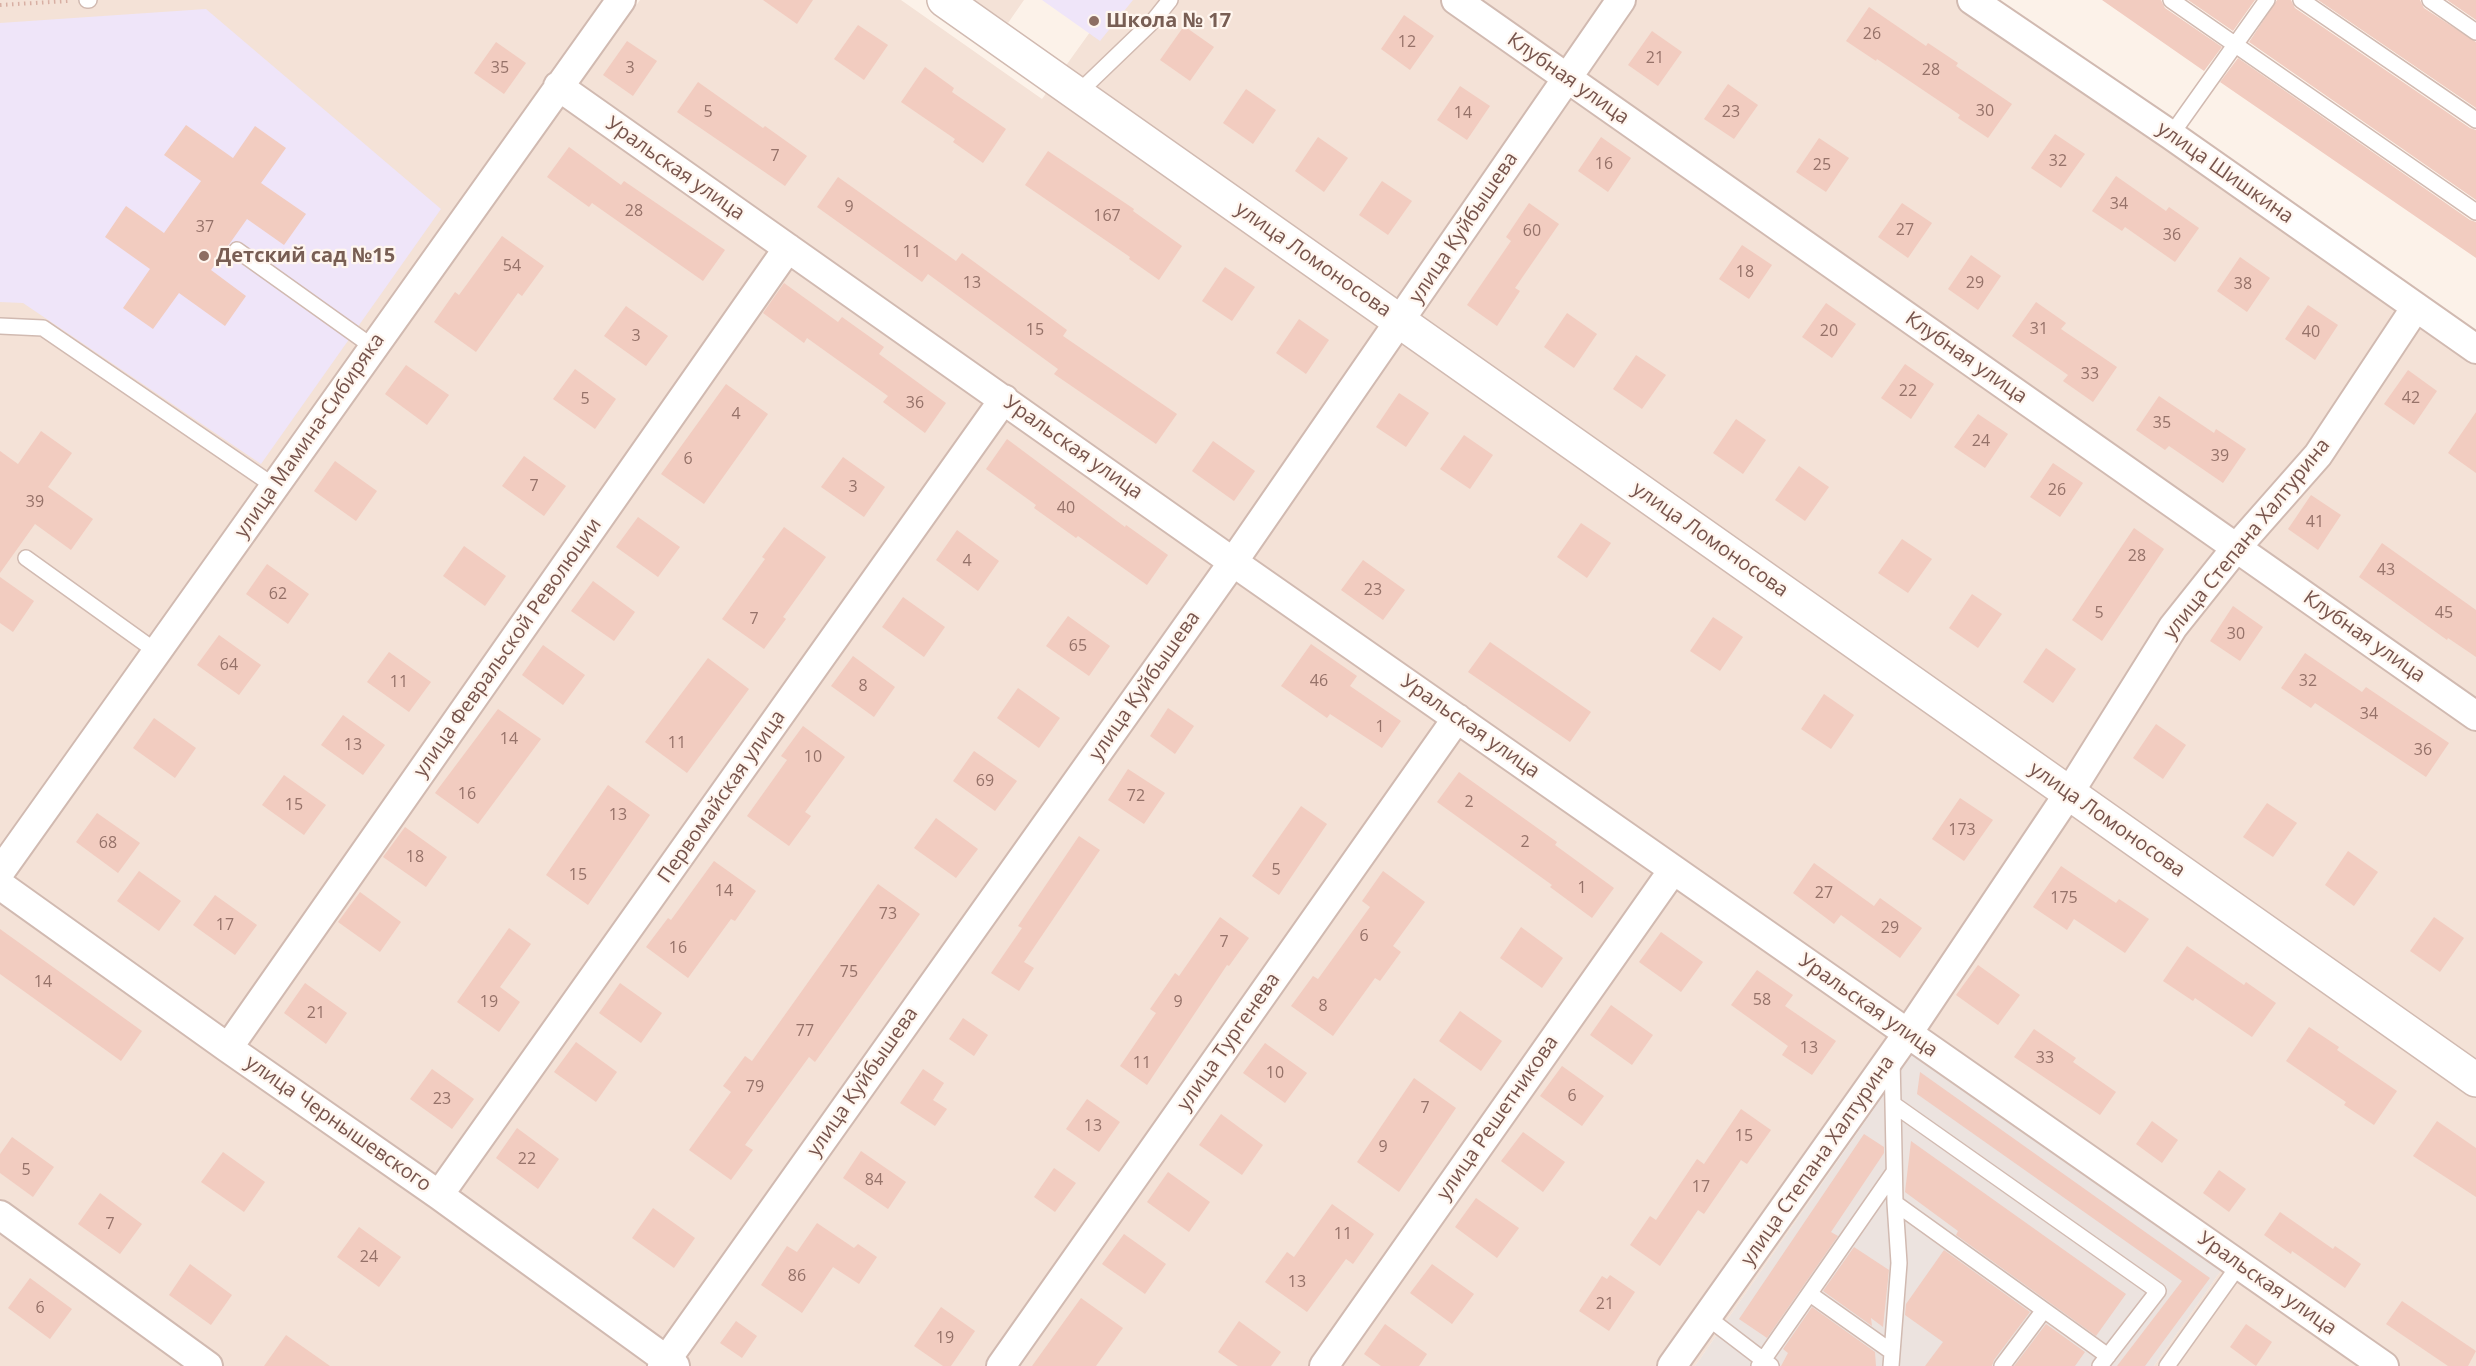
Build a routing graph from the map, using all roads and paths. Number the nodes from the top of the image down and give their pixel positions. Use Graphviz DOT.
graph roads {
  1 [pos="88,0"];
  2 [pos="621,0"];
  3 [pos="944,0"];
  4 [pos="1170,0"];
  5 [pos="1456,0"];
  6 [pos="1621,0"];
  7 [pos="1972,0"];
  8 [pos="2171,0"];
  9 [pos="2266,0"];
  10 [pos="2301,0"];
  11 [pos="2430,0"];
  12 [pos="0,5"];
  13 [pos="2476,32"];
  14 [pos="2236,45"];
  15 [pos="1566,79"];
  16 [pos="558,86"];
  17 [pos="1077,94"];
  18 [pos="2476,120"];
  19 [pos="2171,135"];
  20 [pos="2476,212"];
  21 [pos="788,248"];
  22 [pos="237,250"];
  23 [pos="2416,307"];
  24 [pos="1400,322"];
  25 [pos="0,326"];
  26 [pos="373,347"];
  27 [pos="2476,350"];
  28 [pos="1004,399"];
  29 [pos="274,486"];
  30 [pos="2236,548"];
  31 [pos="26,558"];
  32 [pos="1233,562"];
  33 [pos="157,652"];
  34 [pos="2476,716"];
  35 [pos="1457,718"];
  36 [pos="2069,793"];
  37 [pos="1673,870"];
  38 [pos="0,872"];
  39 [pos="0,885"];
  40 [pos="1908,1033"];
  41 [pos="228,1048"];
  42 [pos="1892,1056"];
  43 [pos="2476,1080"];
  44 [pos="1893,1104"];
  45 [pos="1894,1172"];
  46 [pos="439,1195"];
  47 [pos="1895,1203"];
  48 [pos="0,1215"];
  49 [pos="2239,1265"];
  50 [pos="1810,1294"];
  51 [pos="2044,1310"];
  52 [pos="1707,1317"];
  53 [pos="1891,1359"];
  54 [pos="2104,1361"];
  55 [pos="668,1364"];
  56 [pos="1765,1364"];
  57 [pos="208,1366"];
  58 [pos="1001,1366"];
  59 [pos="1324,1366"];
  60 [pos="1672,1366"];
  61 [pos="2002,1366"];
  62 [pos="2167,1366"];
  63 [pos="2384,1366"];
  1 -- 12 [label="path"];
  2 -- 16 [label="street, улица Мамина-Сибиряка"];
  3 -- 17 [label="street, улица Ломоносова"];
  4 -- 17 [label="lane"];
  5 -- 15 [label="street, Клубная улица"];
  6 -- 15 [label="street, улица Куйбышева"];
  7 -- 19 [label="street, улица Шишкина"];
  8 -- 14 [label="lane"];
  9 -- 14 [label="lane"];
  10 -- 18 [label="lane"];
  11 -- 13 [label="lane"];
  14 -- 19 [label="lane"];
  14 -- 20 [label="lane"];
  15 -- 24 [label="street, улица Куйбышева"];
  15 -- 30 [label="street, Клубная улица"];
  16 -- 21 [label="street, Уральская улица"];
  16 -- 26 [label="street, улица Мамина-Сибиряка"];
  17 -- 24 [label="street, улица Ломоносова"];
  19 -- 23 [label="street, улица Шишкина"];
  21 -- 28 [label="street, Уральская улица"];
  21 -- 41 [label="street, улица Февральской Революции"];
  22 -- 26 [label="lane"];
  23 -- 27 [label="street, улица Шишкина"];
  23 -- 30 [label="street, улица Степана Халтурина"];
  24 -- 32 [label="street, улица Куйбышева"];
  24 -- 36 [label="street, улица Ломоносова"];
  25 -- 29 [label="lane"];
  26 -- 29 [label="street, улица Мамина-Сибиряка"];
  28 -- 32 [label="street, Уральская улица"];
  28 -- 46 [label="street, Первомайская улица"];
  29 -- 33 [label="street, улица Мамина-Сибиряка"];
  30 -- 34 [label="street, Клубная улица"];
  30 -- 36 [label="street, улица Степана Халтурина"];
  31 -- 33 [label="lane"];
  32 -- 35 [label="street, Уральская улица"];
  32 -- 55 [label="street, улица Куйбышева"];
  33 -- 38 [label="street, улица Мамина-Сибиряка"];
  35 -- 37 [label="street, Уральская улица"];
  35 -- 58 [label="street, улица Тургенева"];
  36 -- 40 [label="street, улица Степана Халтурина"];
  36 -- 43 [label="street, улица Ломоносова"];
  37 -- 40 [label="street, Уральская улица"];
  37 -- 59 [label="street, улица Решетникова"];
  39 -- 41 [label="street, улица Чернышевского"];
  40 -- 42 [label="street, улица Степана Халтурина"];
  40 -- 49 [label="street, Уральская улица"];
  41 -- 46 [label="street, улица Чернышевского"];
  42 -- 44 [label="lane"];
  42 -- 52 [label="street, улица Степана Халтурина"];
  44 -- 45 [label="lane"];
  44 -- 54 [label="lane"];
  45 -- 47 [label="lane"];
  45 -- 50 [label="lane"];
  46 -- 55 [label="street, улица Чернышевского"];
  47 -- 51 [label="lane"];
  47 -- 53 [label="lane"];
  48 -- 57 [label="street"];
  49 -- 62 [label="lane"];
  49 -- 63 [label="street, Уральская улица"];
  50 -- 53 [label="lane"];
  50 -- 56 [label="lane"];
  51 -- 54 [label="lane"];
  51 -- 61 [label="lane"];
  52 -- 56 [label="lane"];
  52 -- 60 [label="street, улица Степана Халтурина"];
}
